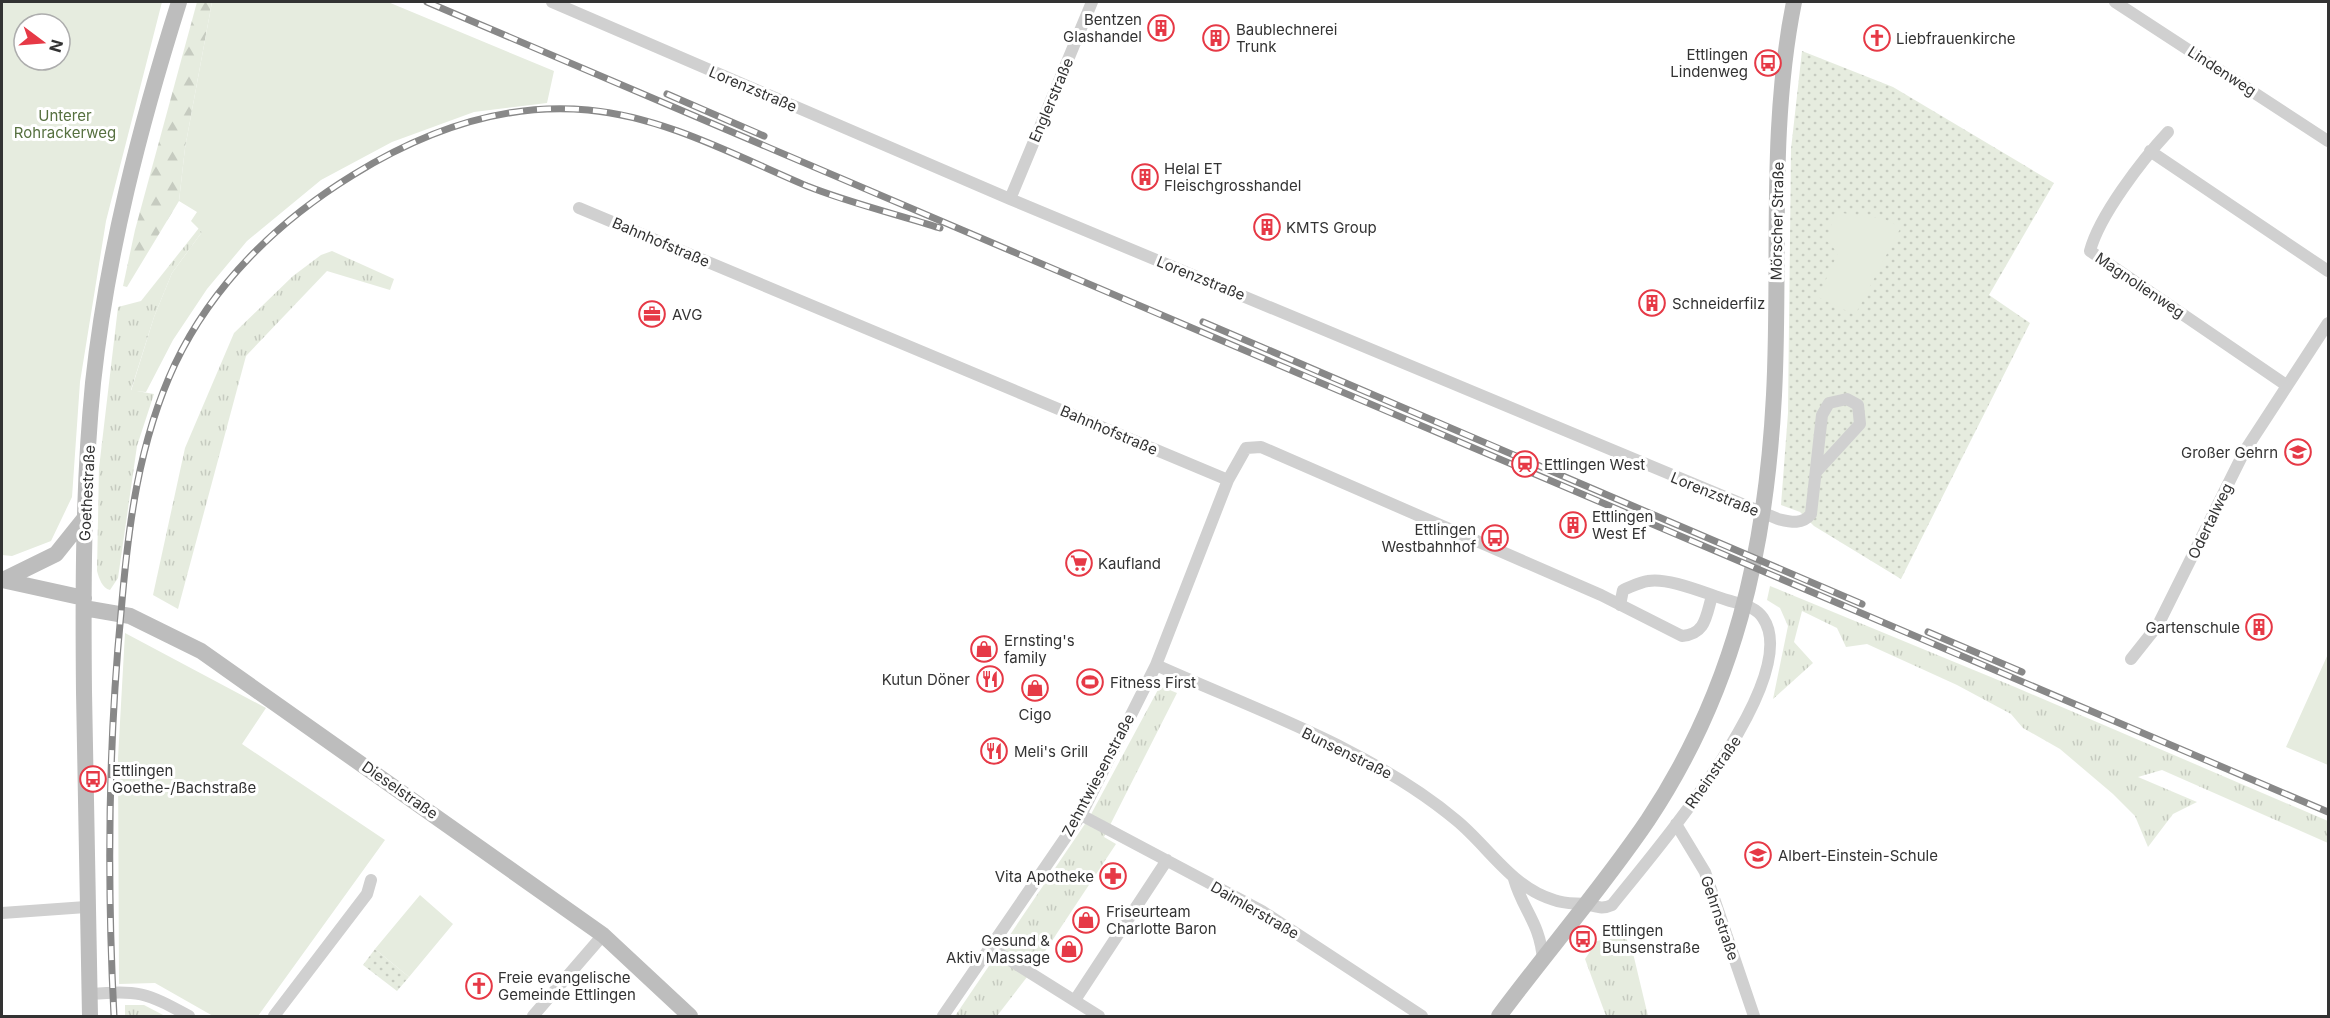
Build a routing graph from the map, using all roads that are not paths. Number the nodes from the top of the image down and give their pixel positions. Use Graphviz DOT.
graph roads {
  1 [pos="179,2"];
  2 [pos="552,2"];
  3 [pos="1092,2"];
  4 [pos="1794,2"];
  5 [pos="2115,2"];
  6 [pos="2168,132"];
  7 [pos="2328,141"];
  8 [pos="2150,151"];
  9 [pos="1010,199"];
  10 [pos="579,208"];
  11 [pos="2328,271"];
  12 [pos="2328,323"];
  13 [pos="2286,385"];
  14 [pos="1817,471"];
  15 [pos="1769,478"];
  16 [pos="1228,480"];
  17 [pos="84,519"];
  18 [pos="2,580"];
  19 [pos="1717,597"];
  20 [pos="84,603"];
  21 [pos="1620,605"];
  22 [pos="2131,659"];
  23 [pos="1156,665"];
  24 [pos="1081,815"];
  25 [pos="1676,824"];
  26 [pos="1167,860"];
  27 [pos="1514,879"];
  28 [pos="371,880"];
  29 [pos="1587,904"];
  30 [pos="86,908"];
  31 [pos="2,913"];
  32 [pos="603,935"];
  33 [pos="992,950"];
  34 [pos="1543,960"];
  35 [pos="89,994"];
  36 [pos="1075,1000"];
  37 [pos="90,1017"];
  38 [pos="189,1017"];
  39 [pos="274,1017"];
  40 [pos="532,1017"];
  41 [pos="690,1017"];
  42 [pos="944,1017"];
  43 [pos="1100,1017"];
  44 [pos="1422,1017"];
  45 [pos="1499,1017"];
  46 [pos="1754,1017"];
  1 -- 17 [label="street, Goethestraße"];
  2 -- 9 [label="street, Lorenzstraße"];
  3 -- 9 [label="street, Englerstraße"];
  4 -- 15 [label="street, Mörscher Straße"];
  5 -- 7 [label="street, Lindenweg"];
  6 -- 8 [label="street, Magnolienweg"];
  8 -- 11 [label="street"];
  8 -- 13 [label="street, Magnolienweg"];
  9 -- 14 [label="street, Lorenzstraße"];
  10 -- 16 [label="street, Bahnhofstraße"];
  12 -- 13 [label="street, Odertalweg"];
  13 -- 22 [label="street, Odertalweg"];
  14 -- 14 [label="street, Lorenzstraße"];
  15 -- 29 [label="street, Rheinstraße"];
  16 -- 21 [label="street"];
  16 -- 23 [label="street, Zehntwiesenstraße"];
  17 -- 18 [label="street, Dieselstraße"];
  17 -- 20 [label="street, Goethestraße"];
  18 -- 20 [label="street, Dieselstraße"];
  19 -- 21 [label="street"];
  19 -- 21 [label="street"];
  19 -- 25 [label="street, Rheinstraße"];
  20 -- 30 [label="street, Goethestraße"];
  20 -- 32 [label="street, Dieselstraße"];
  23 -- 24 [label="street, Zehntwiesenstraße"];
  23 -- 27 [label="street, Bunsenstraße"];
  24 -- 26 [label="street, Daimlerstraße"];
  24 -- 33 [label="street, Zehntwiesenstraße"];
  25 -- 29 [label="street, Rheinstraße"];
  25 -- 46 [label="street, Gehrnstraße"];
  26 -- 36 [label="street"];
  26 -- 44 [label="street, Daimlerstraße"];
  27 -- 29 [label="street, Bunsenstraße"];
  27 -- 34 [label="street, Bunsenstraße"];
  28 -- 39 [label="street"];
  29 -- 34 [label="street, Rheinstraße"];
  30 -- 31 [label="street"];
  30 -- 35 [label="street, Goethestraße"];
  32 -- 40 [label="street"];
  32 -- 41 [label="street, Dieselstraße"];
  33 -- 36 [label="street"];
  33 -- 42 [label="street, Zehntwiesenstraße"];
  34 -- 45 [label="street, Rheinstraße"];
  35 -- 37 [label="street, Goethestraße"];
  35 -- 38 [label="street"];
  36 -- 43 [label="street"];
}
